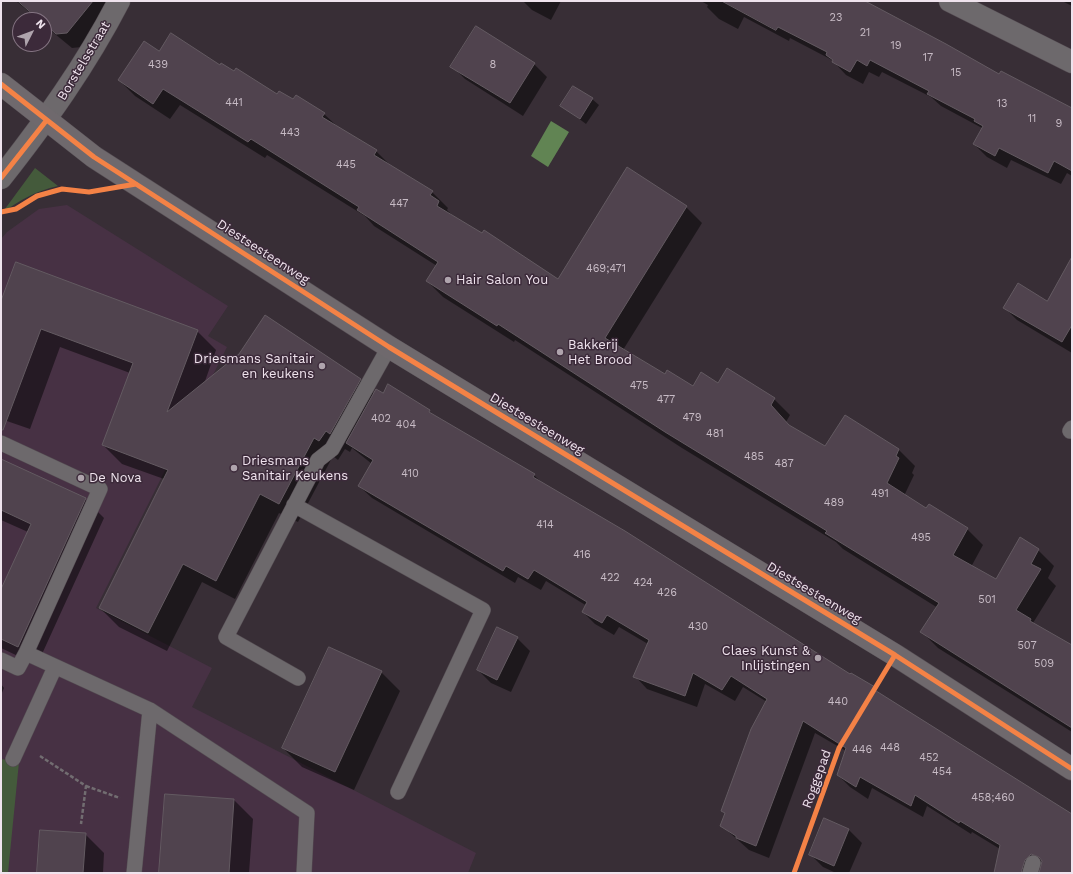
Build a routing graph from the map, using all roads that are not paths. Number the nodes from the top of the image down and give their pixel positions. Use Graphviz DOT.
graph roads {
  1 [pos="119,1"];
  2 [pos="950,1"];
  3 [pos="1072,62"];
  4 [pos="1,84"];
  5 [pos="46,120"];
  6 [pos="1,178"];
  7 [pos="389,347"];
  8 [pos="1,443"];
  9 [pos="294,505"];
  10 [pos="26,653"];
  11 [pos="1,660"];
  12 [pos="55,667"];
  13 [pos="298,678"];
  14 [pos="150,710"];
  15 [pos="13,759"];
  16 [pos="1072,768"];
  17 [pos="398,792"];
  18 [pos="134,873"];
  19 [pos="304,873"];
  1 -- 5 [label="street, Borstelsstraat"];
  2 -- 3 [label="street"];
  4 -- 5 [label="main road, Diestsesteenweg"];
  5 -- 6 [label="street, Borstelsstraat"];
  5 -- 7 [label="main road, Diestsesteenweg"];
  7 -- 9 [label="lane"];
  7 -- 16 [label="main road, Diestsesteenweg"];
  8 -- 10 [label="lane"];
  9 -- 13 [label="lane"];
  9 -- 17 [label="lane"];
  10 -- 11 [label="lane"];
  10 -- 12 [label="lane"];
  12 -- 14 [label="lane"];
  12 -- 15 [label="lane"];
  14 -- 18 [label="lane"];
  14 -- 19 [label="lane"];
}
